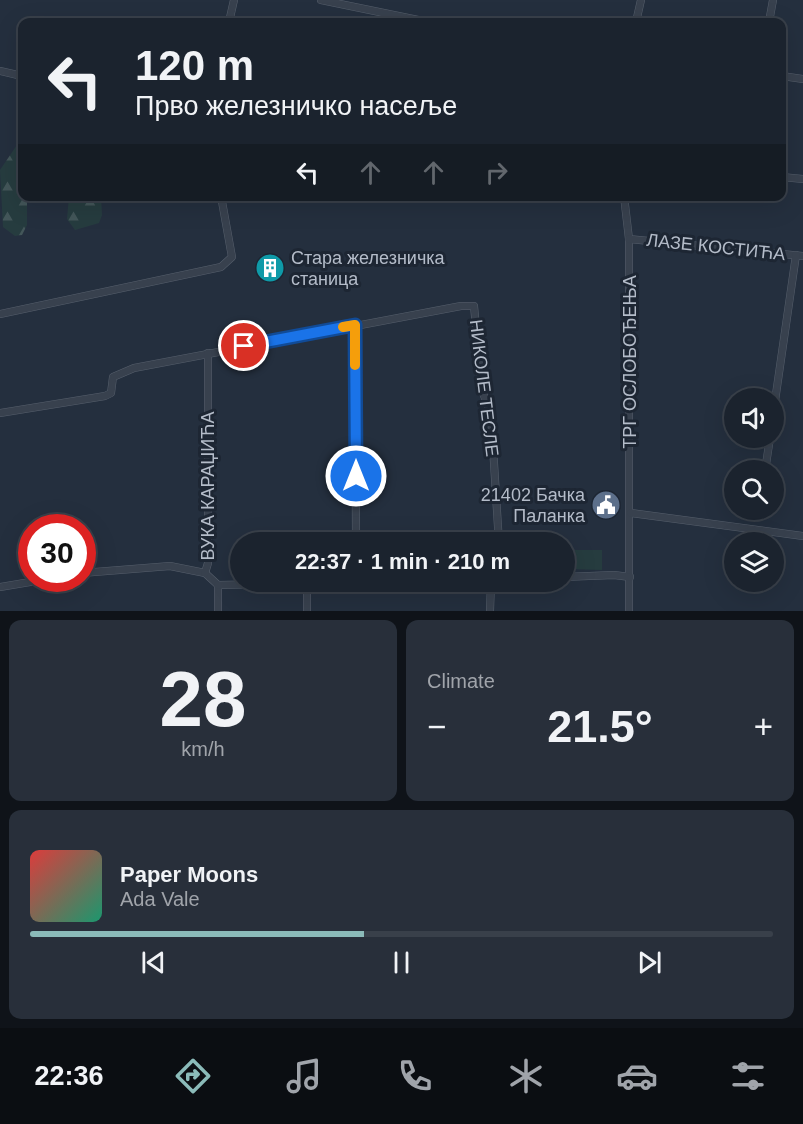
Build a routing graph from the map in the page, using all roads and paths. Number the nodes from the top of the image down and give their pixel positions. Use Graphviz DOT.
graph roads {
  1 [pos="234,0"];
  2 [pos="321,0"];
  3 [pos="641,0"];
  4 [pos="772,0"];
  5 [pos="230,18"];
  6 [pos="409,18"];
  7 [pos="637,18"];
  8 [pos="770,18"];
  9 [pos="0,71"];
  10 [pos="18,75"];
  11 [pos="786,77"];
  12 [pos="803,79"];
  13 [pos="786,177"];
  14 [pos="803,179"];
  15 [pos="222,201"];
  16 [pos="626,201"];
  17 [pos="629,239"];
  18 [pos="800,255"];
  19 [pos="0,314"];
  20 [pos="355,325"];
  21 [pos="208,353"];
  22 [pos="777,388"];
  23 [pos="0,413"];
  24 [pos="631,513"];
  25 [pos="356,532"];
  26 [pos="498,532"];
  27 [pos="803,536"];
  28 [pos="96,572"];
  29 [pos="205,573"];
  30 [pos="575,577"];
  31 [pos="630,577"];
  32 [pos="18,584"];
  33 [pos="218,585"];
  34 [pos="230,585"];
  35 [pos="0,587"];
  36 [pos="307,592"];
  37 [pos="490,592"];
  38 [pos="218,611"];
  39 [pos="307,611"];
  40 [pos="490,611"];
  41 [pos="629,611"];
  1 -- 5 [label="street"];
  2 -- 6 [label="street"];
  3 -- 7 [label="street"];
  4 -- 8 [label="street"];
  9 -- 10 [label="street"];
  11 -- 12 [label="street"];
  13 -- 14 [label="street"];
  15 -- 19 [label="street"];
  16 -- 17 [label="street, ТРГ ОСЛОБОЂЕЊА"];
  17 -- 18 [label="street, ЛАЗЕ КОСТИЋА"];
  17 -- 24 [label="street, ТРГ ОСЛОБОЂЕЊА"];
  18 -- 22 [label="street"];
  20 -- 21 [label="street"];
  20 -- 25 [label="street"];
  20 -- 26 [label="street, НИКОЛЕ ТЕСЛЕ"];
  21 -- 23 [label="street"];
  21 -- 29 [label="street, ВУКА КАРАЏИЋА"];
  24 -- 27 [label="street"];
  24 -- 31 [label="street, ТРГ ОСЛОБОЂЕЊА"];
  28 -- 29 [label="street"];
  29 -- 33 [label="street, ВУКА КАРАЏИЋА"];
  30 -- 31 [label="street"];
  31 -- 41 [label="street, ТРГ ОСЛОБОЂЕЊА"];
  32 -- 35 [label="street"];
  33 -- 34 [label="street"];
  33 -- 38 [label="street, ВУКА КАРАЏИЋА"];
  36 -- 39 [label="street"];
  37 -- 40 [label="street"];
}
